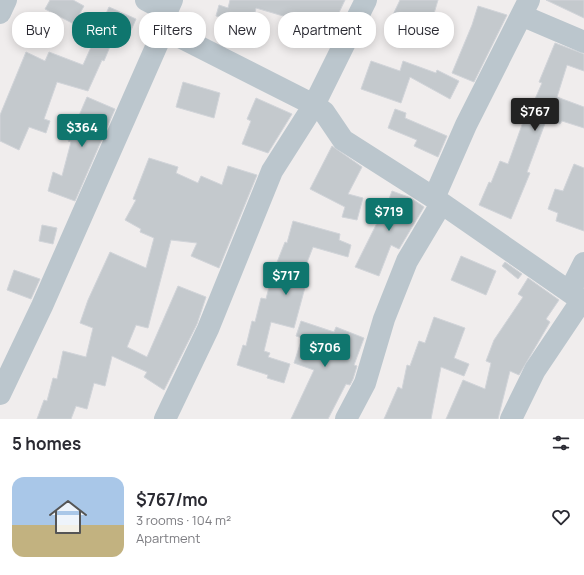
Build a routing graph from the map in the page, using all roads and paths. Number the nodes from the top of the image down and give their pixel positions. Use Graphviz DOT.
graph roads {
  1 [pos="6,0"];
  2 [pos="146,0"];
  3 [pos="366,0"];
  4 [pos="526,8"];
  5 [pos="166,12"];
  6 [pos="0,13"];
  7 [pos="206,37"];
  8 [pos="584,42"];
  9 [pos="153,48"];
  10 [pos="314,105"];
  11 [pos="437,201"];
  12 [pos="584,263"];
  13 [pos="578,298"];
  14 [pos="0,394"];
  15 [pos="165,419"];
  16 [pos="346,419"];
  17 [pos="511,419"];
  1 -- 6 [label="street"];
  2 -- 5 [label="street"];
  3 -- 10 [label="street"];
  4 -- 8 [label="street"];
  4 -- 11 [label="street"];
  7 -- 10 [label="street"];
  9 -- 14 [label="street"];
  10 -- 11 [label="street"];
  10 -- 15 [label="street"];
  11 -- 13 [label="street"];
  11 -- 16 [label="street"];
  12 -- 13 [label="street"];
  13 -- 17 [label="street"];
}
